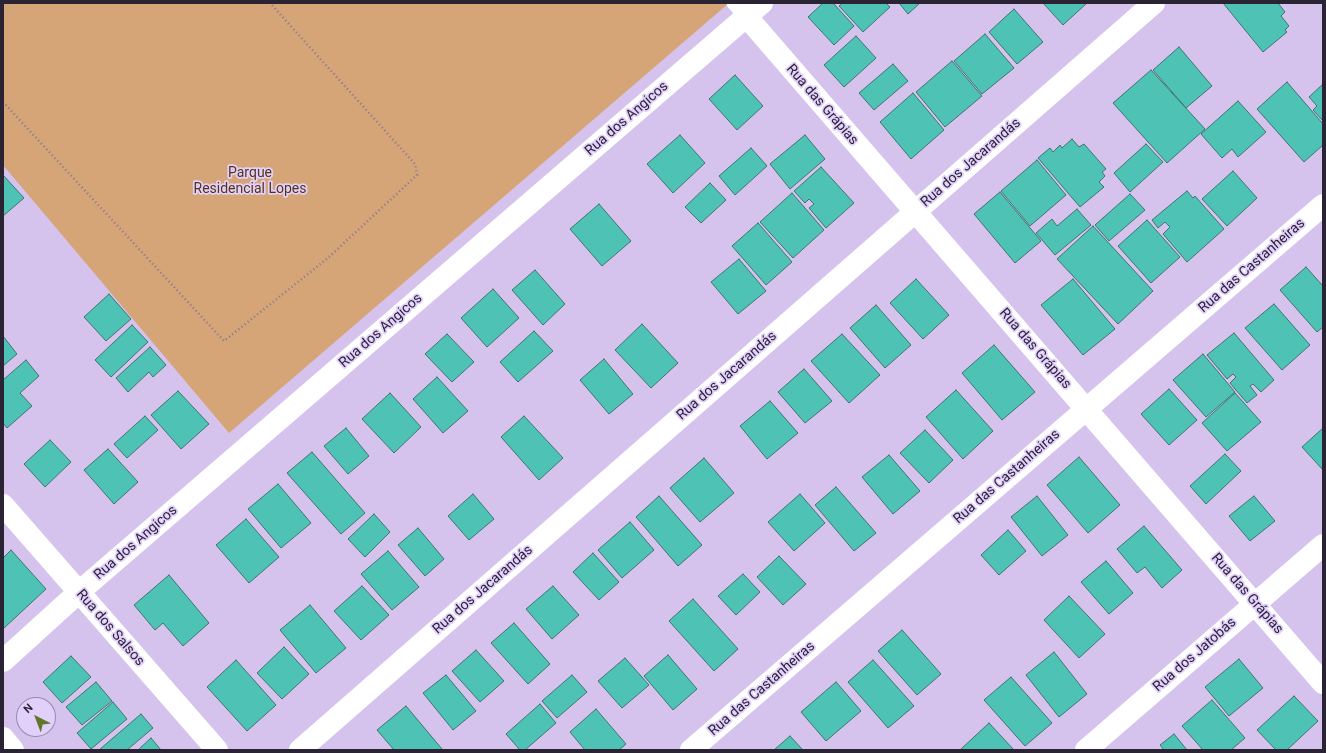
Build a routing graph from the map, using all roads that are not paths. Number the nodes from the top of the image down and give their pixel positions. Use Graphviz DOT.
graph roads {
  1 [pos="1154,3"];
  2 [pos="747,7"];
  3 [pos="1323,205"];
  4 [pos="915,212"];
  5 [pos="1086,409"];
  6 [pos="3,506"];
  7 [pos="1323,545"];
  8 [pos="79,592"];
  9 [pos="1255,604"];
  10 [pos="3,661"];
  11 [pos="1323,682"];
  12 [pos="3,738"];
  13 [pos="13,750"];
  14 [pos="217,750"];
  15 [pos="300,750"];
  16 [pos="691,750"];
  17 [pos="1086,750"];
  1 -- 4 [label="street, Rua dos Jacarandás"];
  2 -- 4 [label="street, Rua das Grápias"];
  2 -- 8 [label="street, Rua dos Angicos"];
  3 -- 5 [label="street, Rua das Castanheiras"];
  4 -- 5 [label="street, Rua das Grápias"];
  4 -- 15 [label="street, Rua dos Jacarandás"];
  5 -- 9 [label="street, Rua das Grápias"];
  5 -- 16 [label="street, Rua das Castanheiras"];
  6 -- 8 [label="street, Rua dos Salsos"];
  7 -- 9 [label="street, Rua dos Jatobás"];
  8 -- 10 [label="street, Rua dos Angicos"];
  8 -- 14 [label="street, Rua dos Salsos"];
  9 -- 11 [label="street, Rua das Grápias"];
  9 -- 17 [label="street, Rua dos Jatobás"];
  12 -- 13 [label="street"];
}
